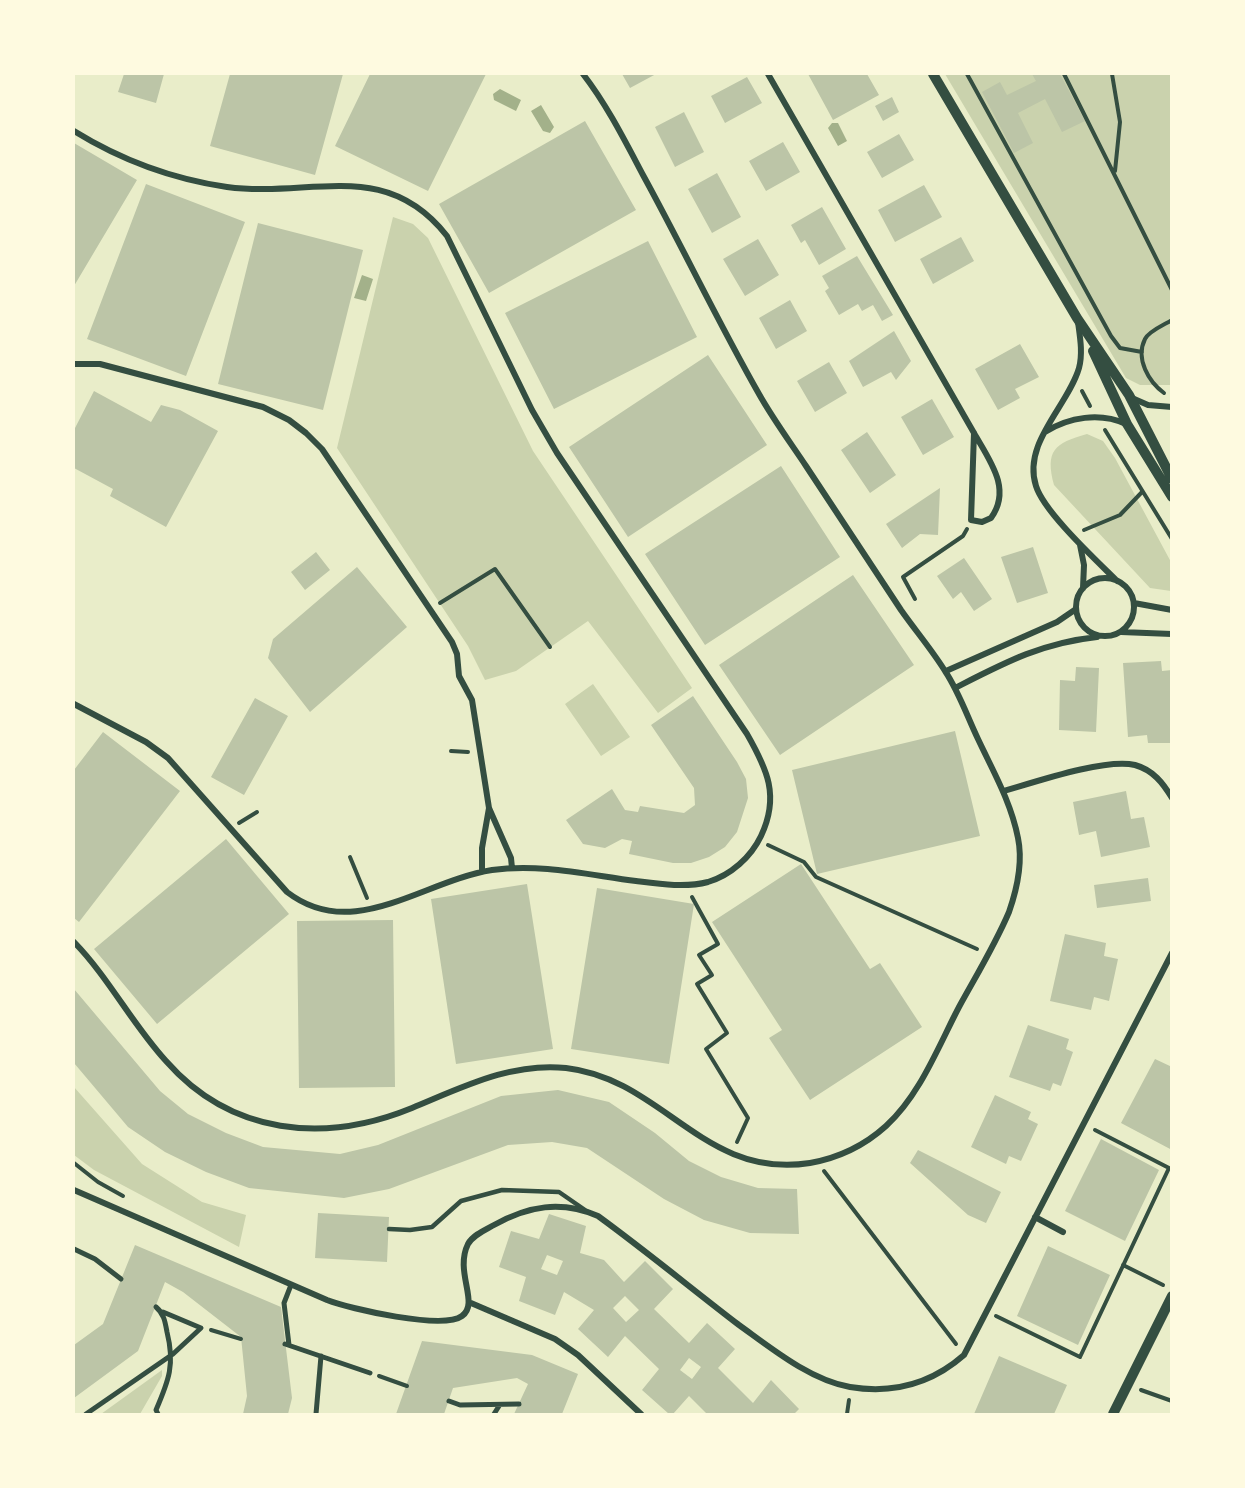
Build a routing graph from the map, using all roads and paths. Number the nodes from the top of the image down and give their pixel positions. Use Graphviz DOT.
graph roads {
  1 [pos="583,74"];
  2 [pos="768,74"];
  3 [pos="933,74"];
  4 [pos="967,74"];
  5 [pos="1064,74"];
  6 [pos="1112,74"];
  7 [pos="74,131"];
  8 [pos="1114,173"];
  9 [pos="1172,290"];
  10 [pos="1077,318"];
  11 [pos="1172,320"];
  12 [pos="1142,352"];
  13 [pos="74,365"];
  14 [pos="1074,379"];
  15 [pos="1129,395"];
  16 [pos="1171,407"];
  17 [pos="1097,418"];
  18 [pos="1127,424"];
  19 [pos="1044,432"];
  20 [pos="974,433"];
  21 [pos="1172,479"];
  22 [pos="1142,492"];
  23 [pos="1172,497"];
  24 [pos="971,520"];
  25 [pos="1084,530"];
  26 [pos="1172,540"];
  27 [pos="1080,544"];
  28 [pos="1117,580"];
  29 [pos="1083,589"];
  30 [pos="915,599"];
  31 [pos="440,603"];
  32 [pos="1134,603"];
  33 [pos="1076,609"];
  34 [pos="1172,610"];
  35 [pos="1121,632"];
  36 [pos="1172,634"];
  37 [pos="1101,636"];
  38 [pos="550,647"];
  39 [pos="945,671"];
  40 [pos="955,688"];
  41 [pos="74,704"];
  42 [pos="1004,791"];
  43 [pos="1172,798"];
  44 [pos="489,808"];
  45 [pos="257,812"];
  46 [pos="231,828"];
  47 [pos="759,841"];
  48 [pos="350,857"];
  49 [pos="513,868"];
  50 [pos="482,872"];
  51 [pos="686,885"];
  52 [pos="372,909"];
  53 [pos="74,942"];
  54 [pos="1172,953"];
  55 [pos="987,954"];
  56 [pos="1083,1124"];
  57 [pos="732,1155"];
  58 [pos="816,1161"];
  59 [pos="74,1190"];
  60 [pos="585,1210"];
  61 [pos="1035,1217"];
  62 [pos="389,1229"];
  63 [pos="1063,1232"];
  64 [pos="74,1249"];
  65 [pos="1123,1265"];
  66 [pos="121,1279"];
  67 [pos="291,1285"];
  68 [pos="1172,1289"];
  69 [pos="1172,1296"];
  70 [pos="471,1303"];
  71 [pos="156,1307"];
  72 [pos="987,1311"];
  73 [pos="163,1312"];
  74 [pos="201,1328"];
  75 [pos="241,1339"];
  76 [pos="173,1354"];
  77 [pos="964,1355"];
  78 [pos="321,1356"];
  79 [pos="370,1373"];
  80 [pos="407,1386"];
  81 [pos="1127,1386"];
  82 [pos="449,1401"];
  83 [pos="1172,1401"];
  84 [pos="519,1404"];
  85 [pos="498,1406"];
  86 [pos="86,1414"];
  87 [pos="158,1414"];
  88 [pos="316,1414"];
  89 [pos="494,1414"];
  90 [pos="640,1414"];
  91 [pos="1113,1414"];
  1 -- 39 [label="street"];
  2 -- 20 [label="street"];
  3 -- 10 [label="street"];
  4 -- 12 [label="path"];
  5 -- 8 [label="path"];
  6 -- 8 [label="path"];
  7 -- 47 [label="street"];
  8 -- 9 [label="path"];
  10 -- 14 [label="street"];
  10 -- 15 [label="street"];
  10 -- 18 [label="street"];
  11 -- 12 [label="path"];
  12 -- 16 [label="path"];
  13 -- 44 [label="street"];
  14 -- 17 [label="path"];
  14 -- 19 [label="street"];
  15 -- 16 [label="street"];
  15 -- 21 [label="street"];
  17 -- 18 [label="street"];
  17 -- 19 [label="street"];
  17 -- 22 [label="path"];
  18 -- 23 [label="street"];
  19 -- 27 [label="street"];
  20 -- 24 [label="street"];
  20 -- 24 [label="street"];
  22 -- 25 [label="path"];
  22 -- 26 [label="path"];
  24 -- 30 [label="path"];
  27 -- 28 [label="street"];
  27 -- 29 [label="street"];
  28 -- 29 [label="street"];
  28 -- 32 [label="street"];
  29 -- 33 [label="street"];
  31 -- 38 [label="path"];
  32 -- 34 [label="street"];
  32 -- 35 [label="street"];
  33 -- 37 [label="street"];
  33 -- 39 [label="street"];
  35 -- 36 [label="street"];
  35 -- 37 [label="street"];
  37 -- 40 [label="street"];
  39 -- 40 [label="street"];
  40 -- 42 [label="street"];
  41 -- 46 [label="street"];
  42 -- 43 [label="street"];
  42 -- 55 [label="street"];
  44 -- 49 [label="street"];
  44 -- 50 [label="street"];
  45 -- 46 [label="path"];
  46 -- 52 [label="street"];
  47 -- 51 [label="street"];
  47 -- 55 [label="path"];
  48 -- 52 [label="path"];
  49 -- 50 [label="street"];
  49 -- 51 [label="street"];
  50 -- 52 [label="street"];
  51 -- 57 [label="path"];
  53 -- 57 [label="street"];
  54 -- 56 [label="street"];
  55 -- 58 [label="street"];
  56 -- 61 [label="street"];
  56 -- 65 [label="path"];
  57 -- 58 [label="street"];
  58 -- 77 [label="path"];
  59 -- 67 [label="street"];
  60 -- 62 [label="lane"];
  60 -- 70 [label="street"];
  60 -- 77 [label="street"];
  61 -- 63 [label="street"];
  61 -- 72 [label="street"];
  64 -- 66 [label="street"];
  65 -- 68 [label="path"];
  65 -- 72 [label="path"];
  67 -- 70 [label="street"];
  67 -- 78 [label="street"];
  69 -- 81 [label="street"];
  70 -- 90 [label="street"];
  71 -- 73 [label="street"];
  72 -- 77 [label="street"];
  73 -- 74 [label="street"];
  73 -- 76 [label="street"];
  74 -- 75 [label="path"];
  74 -- 76 [label="street"];
  76 -- 86 [label="street"];
  76 -- 87 [label="street"];
  78 -- 79 [label="street"];
  78 -- 88 [label="street"];
  79 -- 80 [label="path"];
  81 -- 83 [label="path"];
  81 -- 91 [label="street"];
  82 -- 85 [label="street"];
  84 -- 85 [label="street"];
  85 -- 89 [label="street"];
}
